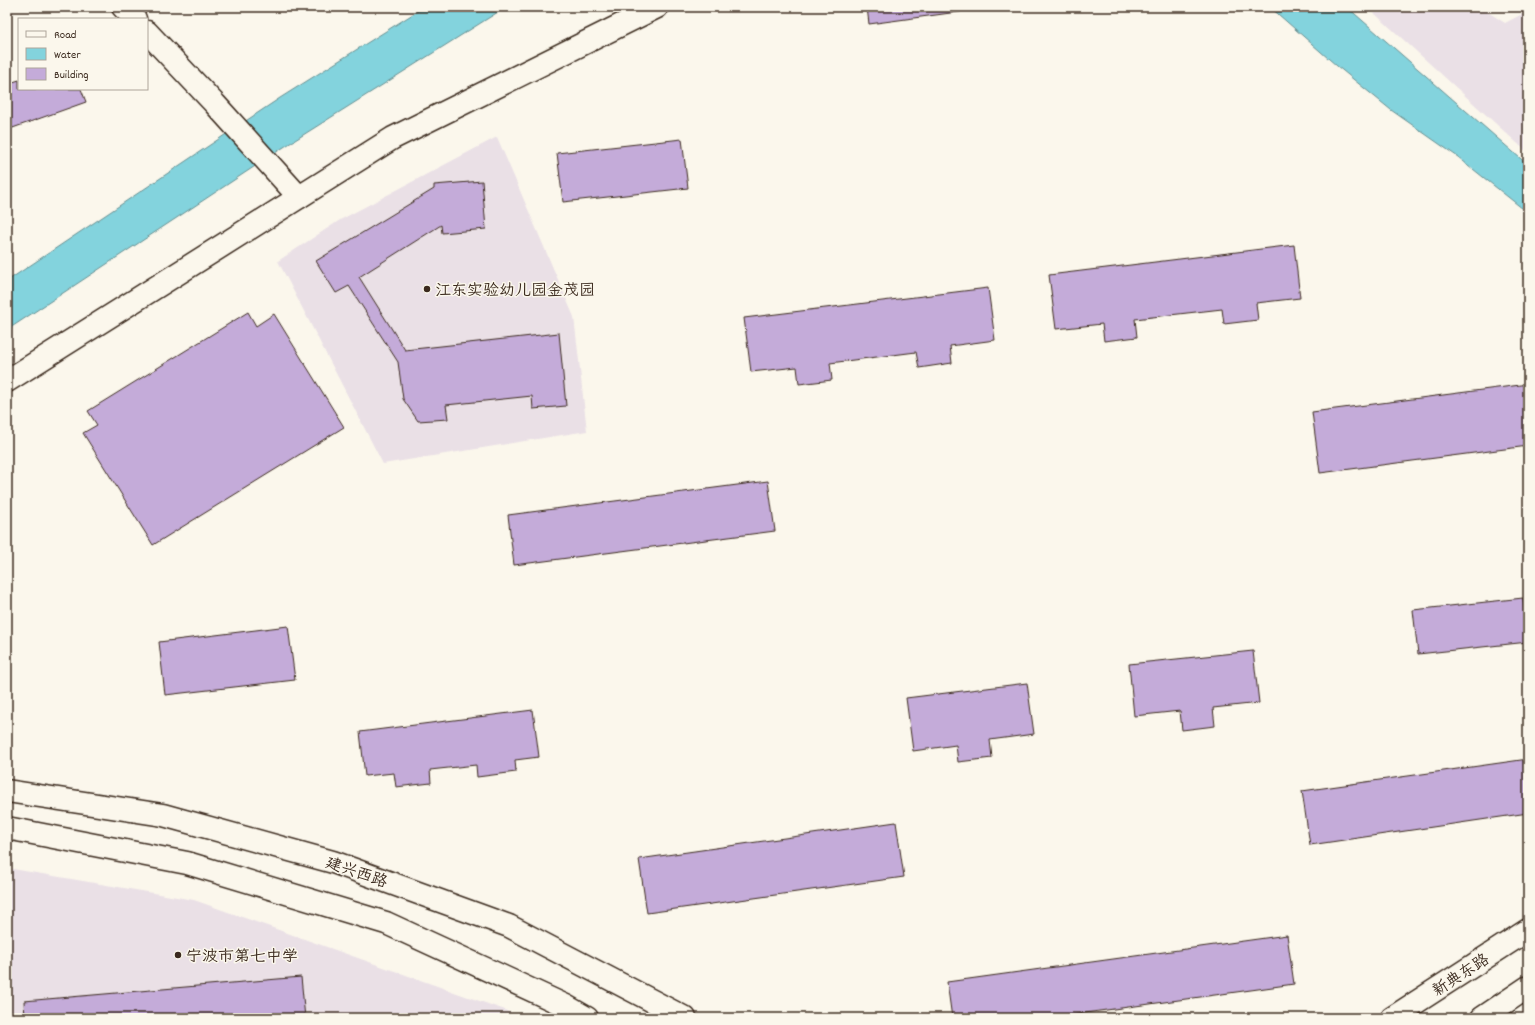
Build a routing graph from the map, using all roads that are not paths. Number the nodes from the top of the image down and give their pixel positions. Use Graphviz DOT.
graph roads {
  1 [pos="123,7"];
  2 [pos="657,7"];
  3 [pos="134,18"];
  4 [pos="148,33"];
  5 [pos="294,191"];
  6 [pos="7,381"];
  7 [pos="7,791"];
  8 [pos="7,828"];
  9 [pos="1528,930"];
  10 [pos="1528,987"];
  11 [pos="587,1018"];
  12 [pos="685,1018"];
  13 [pos="1392,1018"];
  14 [pos="1482,1018"];
  1 -- 3 [label="street"];
  2 -- 5 [label="street"];
  4 -- 5 [label="street"];
  5 -- 6 [label="street"];
  7 -- 12 [label="street, 建兴西路"];
  8 -- 11 [label="street"];
  9 -- 13 [label="street, 新典东路"];
  10 -- 14 [label="street"];
}
